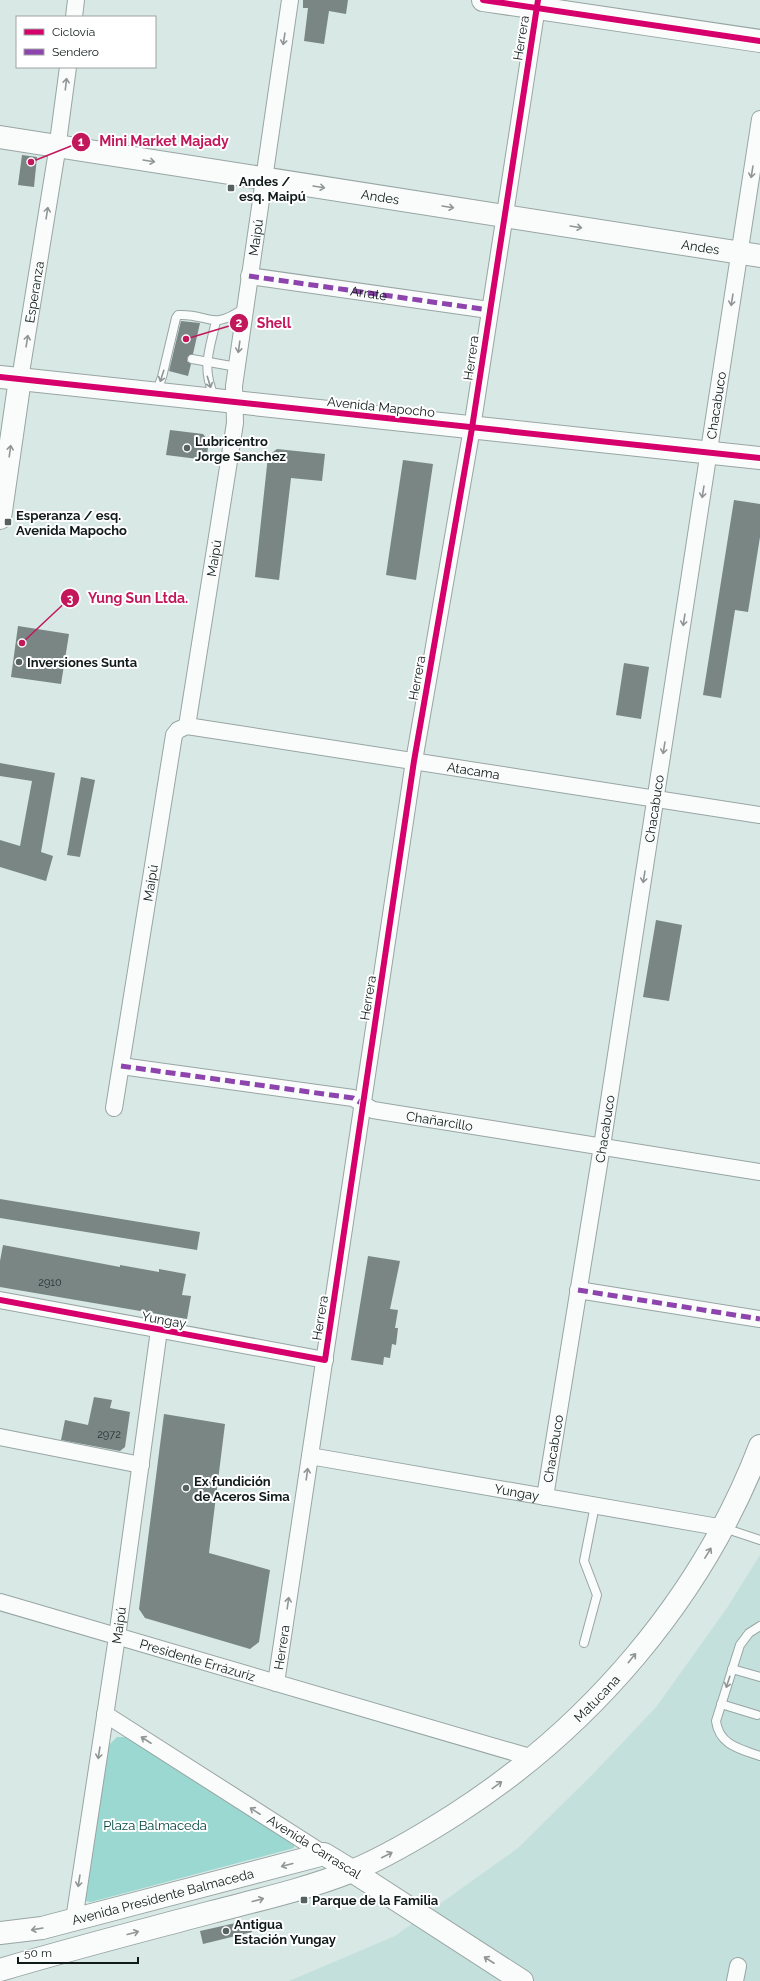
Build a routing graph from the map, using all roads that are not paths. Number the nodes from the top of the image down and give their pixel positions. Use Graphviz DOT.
graph roads {
  1 [pos="76,0"];
  2 [pos="290,0"];
  3 [pos="483,0"];
  4 [pos="538,4"];
  5 [pos="74,16"];
  6 [pos="760,41"];
  7 [pos="68,68"];
  8 [pos="760,119"];
  9 [pos="0,138"];
  10 [pos="58,146"];
  11 [pos="263,179"];
  12 [pos="504,215"];
  13 [pos="750,254"];
  14 [pos="249,276"];
  15 [pos="245,307"];
  16 [pos="489,310"];
  17 [pos="216,321"];
  18 [pos="192,359"];
  19 [pos="207,361"];
  20 [pos="237,367"];
  21 [pos="10,378"];
  22 [pos="148,393"];
  23 [pos="226,401"];
  24 [pos="472,428"];
  25 [pos="708,453"];
  26 [pos="760,458"];
  27 [pos="0,518"];
  28 [pos="187,726"];
  29 [pos="414,762"];
  30 [pos="656,798"];
  31 [pos="760,815"];
  32 [pos="121,1066"];
  33 [pos="363,1104"];
  34 [pos="114,1108"];
  35 [pos="602,1146"];
  36 [pos="760,1172"];
  37 [pos="578,1290"];
  38 [pos="0,1300"];
  39 [pos="760,1319"];
  40 [pos="159,1330"];
  41 [pos="325,1360"];
  42 [pos="0,1437"];
  43 [pos="760,1446"];
  44 [pos="310,1456"];
  45 [pos="141,1465"];
  46 [pos="545,1497"];
  47 [pos="595,1505"];
  48 [pos="724,1528"];
  49 [pos="759,1538"];
  50 [pos="0,1602"];
  51 [pos="760,1626"];
  52 [pos="117,1637"];
  53 [pos="584,1643"];
  54 [pos="732,1669"];
  55 [pos="760,1677"];
  56 [pos="276,1683"];
  57 [pos="720,1704"];
  58 [pos="105,1714"];
  59 [pos="757,1715"];
  60 [pos="760,1756"];
  61 [pos="533,1758"];
  62 [pos="324,1854"];
  63 [pos="352,1871"];
  64 [pos="74,1920"];
  65 [pos="0,1933"];
  66 [pos="0,1970"];
  67 [pos="19,1981"];
  68 [pos="522,1981"];
  1 -- 5 [label="street"];
  2 -- 11 [label="street, Maipú, one-way"];
  3 -- 4 [label="main road"];
  4 -- 6 [label="main road"];
  4 -- 12 [label="street, Herrera"];
  10 -- 7 [label="street, Esperanza, one-way"];
  8 -- 13 [label="street, Chacabuco, one-way"];
  9 -- 10 [label="main road, Andes"];
  10 -- 11 [label="main road, Andes, one-way"];
  21 -- 10 [label="street, Esperanza, one-way"];
  11 -- 12 [label="main road, Andes, one-way"];
  11 -- 14 [label="street, Maipú"];
  12 -- 13 [label="main road, Andes, one-way"];
  12 -- 16 [label="street, Herrera"];
  13 -- 25 [label="street, Chacabuco, one-way"];
  14 -- 15 [label="street, Maipú"];
  14 -- 16 [label="street, Arrate"];
  15 -- 17 [label="lane"];
  15 -- 20 [label="street, Maipú, one-way"];
  16 -- 24 [label="street, Herrera"];
  17 -- 19 [label="lane"];
  17 -- 22 [label="lane, one-way"];
  18 -- 19 [label="lane"];
  19 -- 20 [label="lane"];
  19 -- 23 [label="lane, one-way"];
  20 -- 23 [label="street, Maipú"];
  21 -- 22 [label="main road, Avenida Mapocho"];
  27 -- 21 [label="main road, Esperanza, one-way"];
  22 -- 23 [label="main road, Avenida Mapocho"];
  23 -- 24 [label="main road, Avenida Mapocho"];
  23 -- 28 [label="street, Maipú"];
  24 -- 25 [label="main road, Avenida Mapocho"];
  24 -- 29 [label="street, Herrera"];
  25 -- 26 [label="main road, Avenida Mapocho"];
  25 -- 30 [label="street, Chacabuco, one-way"];
  28 -- 29 [label="street, Atacama"];
  28 -- 32 [label="street, Maipú"];
  29 -- 30 [label="street, Atacama"];
  29 -- 33 [label="street, Herrera"];
  30 -- 31 [label="street, Atacama"];
  30 -- 35 [label="street, Chacabuco, one-way"];
  32 -- 33 [label="street, Chañarcillo"];
  32 -- 34 [label="street, Maipú"];
  33 -- 35 [label="street, Chañarcillo"];
  33 -- 41 [label="street, Herrera"];
  35 -- 36 [label="street, Chañarcillo"];
  35 -- 37 [label="street, Chacabuco"];
  37 -- 39 [label="street"];
  37 -- 46 [label="street, Chacabuco"];
  38 -- 40 [label="street, Yungay"];
  40 -- 41 [label="street, Yungay"];
  40 -- 45 [label="street, Maipú"];
  41 -- 44 [label="street, Herrera"];
  42 -- 45 [label="street"];
  43 -- 48 [label="main road, Matucana"];
  44 -- 46 [label="street, Yungay"];
  56 -- 44 [label="street, Herrera, one-way"];
  45 -- 52 [label="street, Maipú"];
  46 -- 47 [label="street, Yungay"];
  47 -- 48 [label="street, Yungay"];
  47 -- 53 [label="lane"];
  48 -- 49 [label="lane"];
  61 -- 48 [label="main road, Matucana, one-way"];
  50 -- 52 [label="street, Presidente Errázuriz"];
  51 -- 54 [label="lane"];
  52 -- 56 [label="street, Presidente Errázuriz"];
  52 -- 58 [label="street, Maipú"];
  54 -- 55 [label="lane"];
  54 -- 57 [label="lane, one-way"];
  56 -- 61 [label="street, Presidente Errázuriz"];
  57 -- 59 [label="lane"];
  57 -- 60 [label="lane"];
  62 -- 58 [label="street, Avenida Carrascal, one-way"];
  58 -- 64 [label="street, Maipú, one-way"];
  63 -- 61 [label="main road, Matucana, one-way"];
  62 -- 63 [label="main road, Avenida Carrascal"];
  62 -- 64 [label="main road, Avenida Presidente Balmaceda, one-way"];
  66 -- 63 [label="main road, Avenida Presidente Balmaceda, one-way"];
  68 -- 63 [label="main road, Avenida Carrascal, one-way"];
  64 -- 65 [label="main road, Avenida Presidente Balmaceda, one-way"];
  66 -- 67 [label="main road"];
}
